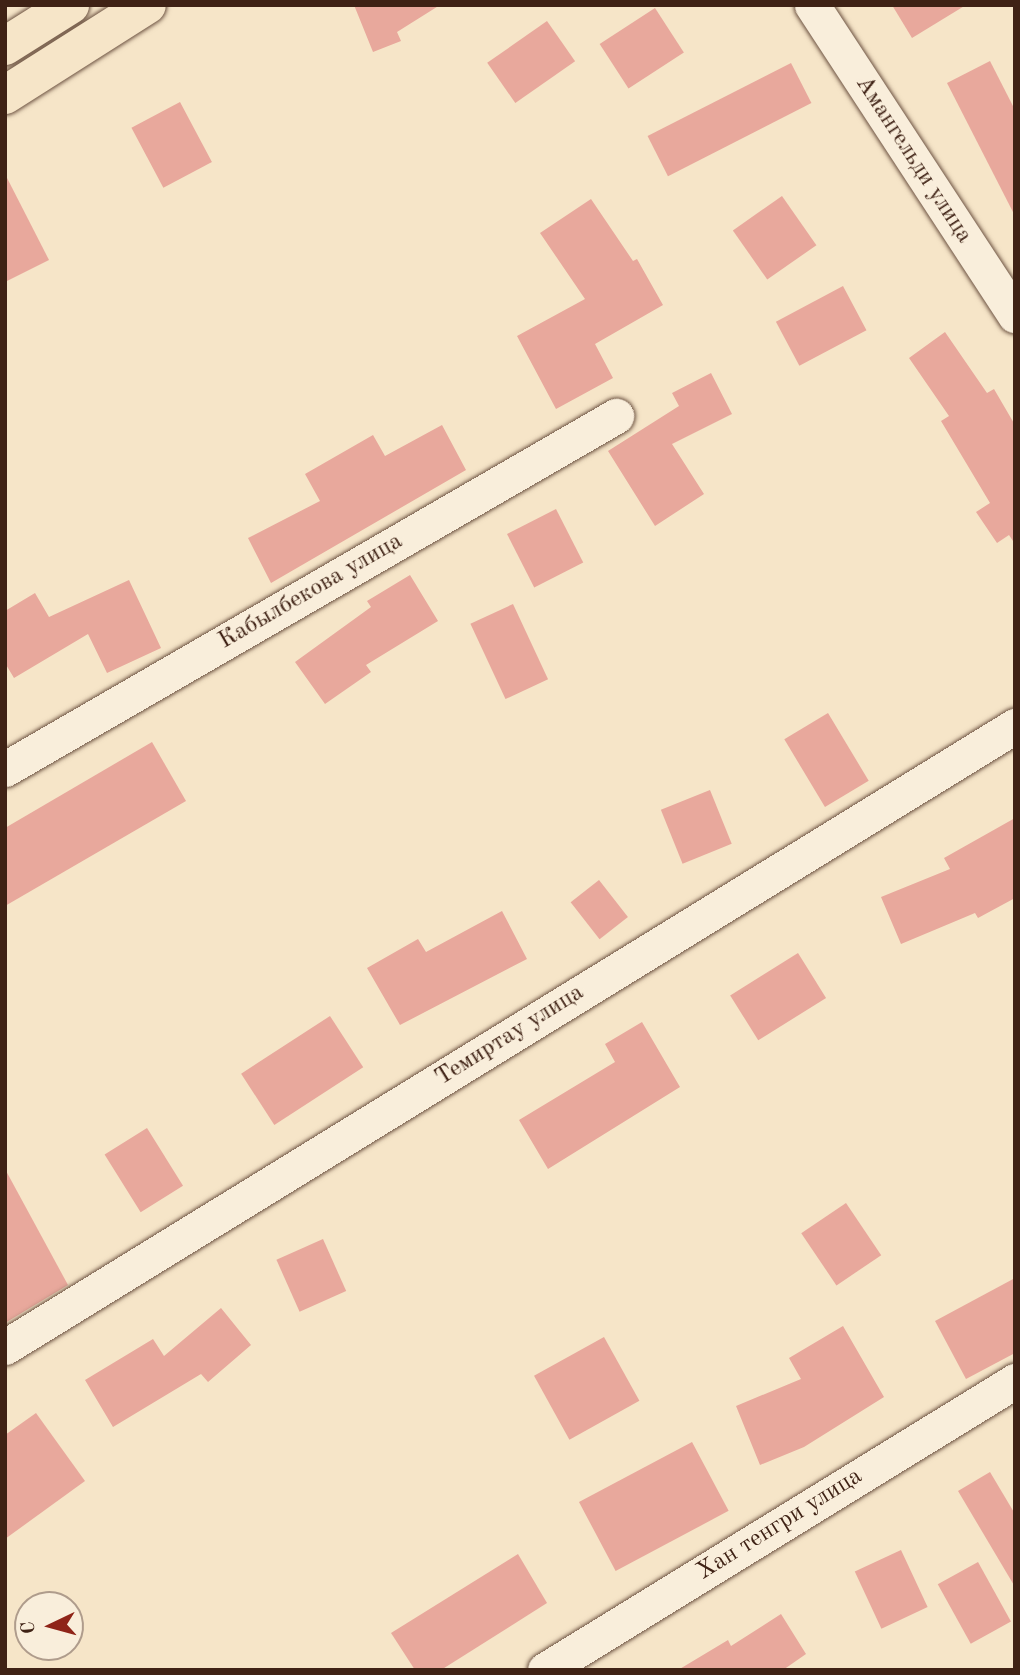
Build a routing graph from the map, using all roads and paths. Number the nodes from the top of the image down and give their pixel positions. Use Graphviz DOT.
graph roads {
  1 [pos="70,5"];
  2 [pos="146,5"];
  3 [pos="812,5"];
  4 [pos="5,46"];
  5 [pos="5,95"];
  6 [pos="1015,315"];
  7 [pos="616,416"];
  8 [pos="1015,726"];
  9 [pos="5,769"];
  10 [pos="5,1347"];
  11 [pos="1015,1381"];
  12 [pos="545,1670"];
  1 -- 4 [label="main road"];
  2 -- 5 [label="main road"];
  3 -- 6 [label="street, Амангельди улица"];
  7 -- 9 [label="street, Кабылбекова улица"];
  8 -- 10 [label="street, Темиртау улица"];
  11 -- 12 [label="street, Хан тенгри улица"];
}
